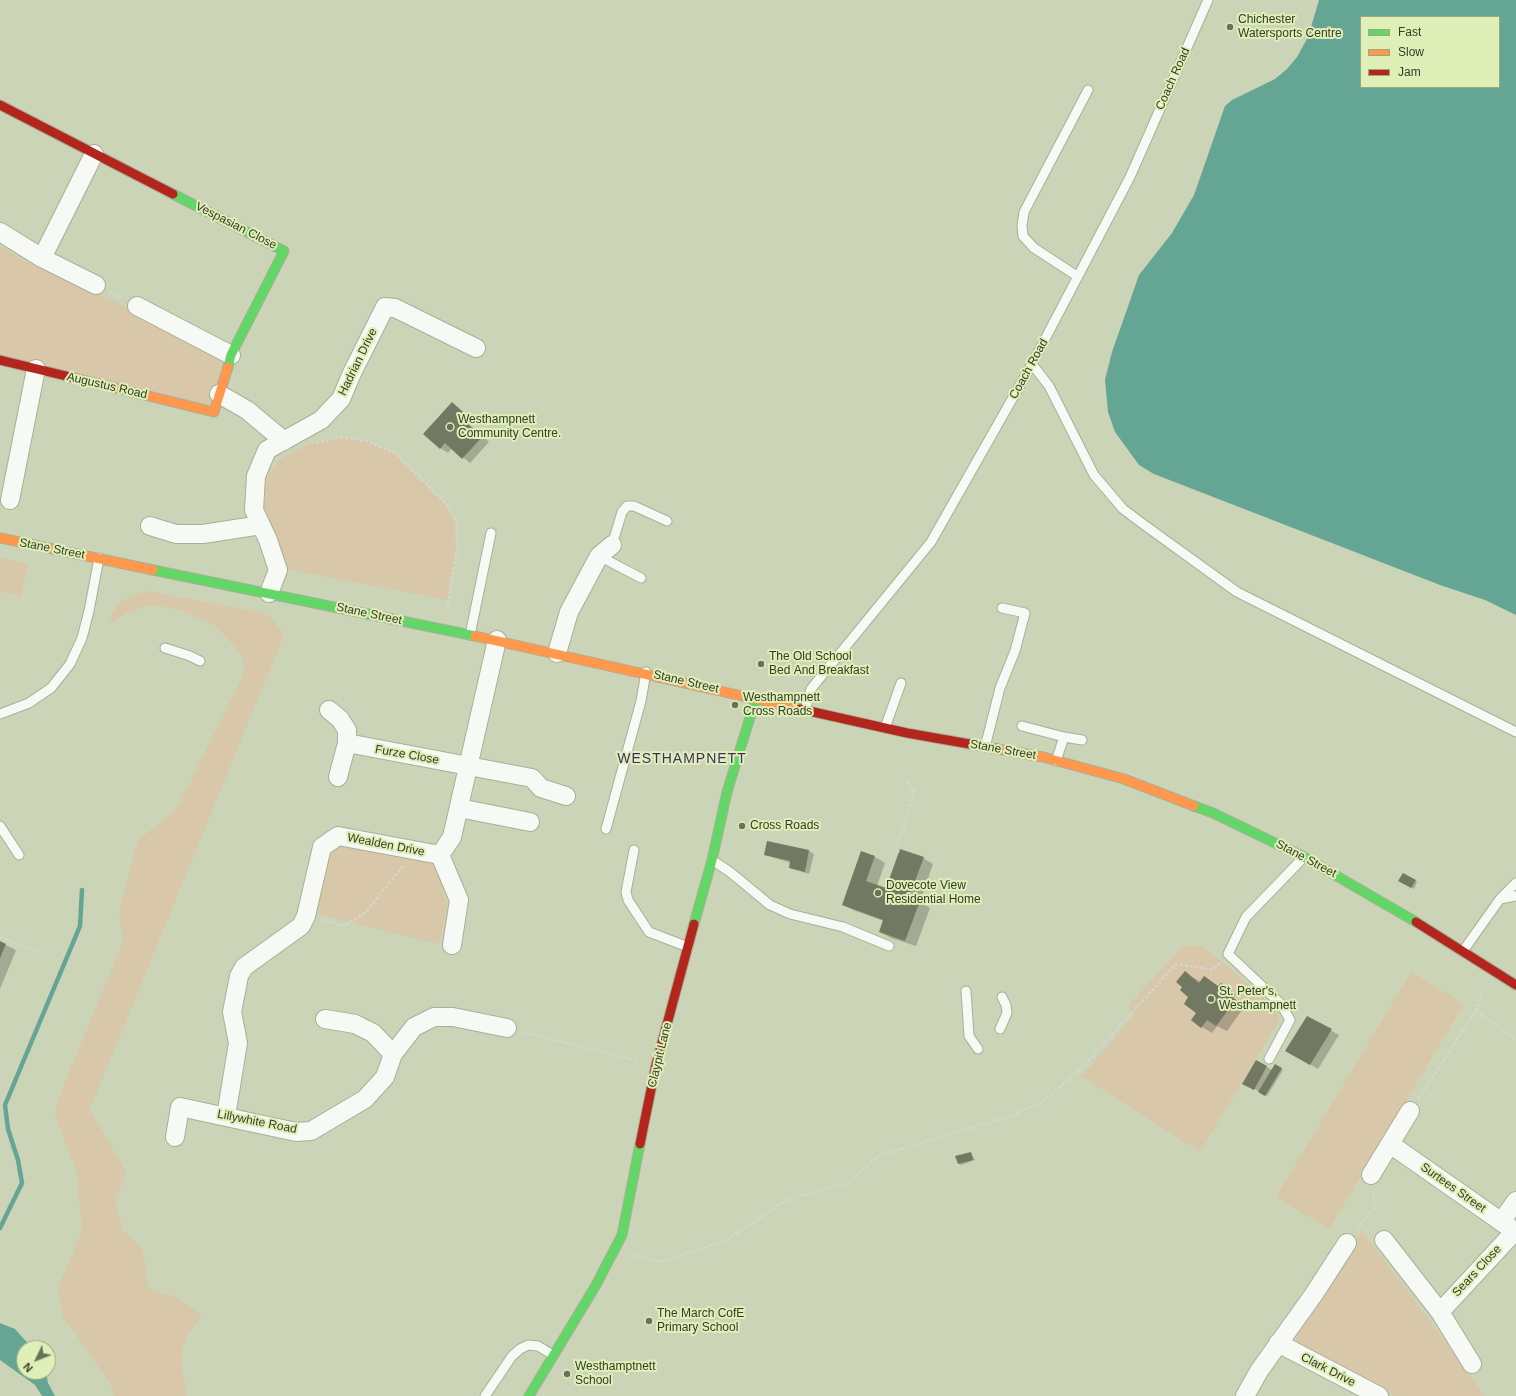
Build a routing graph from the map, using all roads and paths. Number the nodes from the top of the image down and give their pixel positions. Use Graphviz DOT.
graph roads {
  1 [pos="1208,0"];
  2 [pos="1088,90"];
  3 [pos="0,105"];
  4 [pos="94,154"];
  5 [pos="0,232"];
  6 [pos="42,258"];
  7 [pos="1077,276"];
  8 [pos="96,285"];
  9 [pos="137,306"];
  10 [pos="476,348"];
  11 [pos="231,355"];
  12 [pos="0,360"];
  13 [pos="1032,364"];
  14 [pos="36,369"];
  15 [pos="220,394"];
  16 [pos="214,412"];
  17 [pos="284,441"];
  18 [pos="313,444"];
  19 [pos="10,500"];
  20 [pos="667,520"];
  21 [pos="261,525"];
  22 [pos="150,526"];
  23 [pos="491,533"];
  24 [pos="0,538"];
  25 [pos="606,551"];
  26 [pos="99,558"];
  27 [pos="641,578"];
  28 [pos="269,593"];
  29 [pos="1002,608"];
  30 [pos="446,618"];
  31 [pos="470,635"];
  32 [pos="496,640"];
  33 [pos="165,648"];
  34 [pos="557,653"];
  35 [pos="200,661"];
  36 [pos="646,672"];
  37 [pos="901,683"];
  38 [pos="756,698"];
  39 [pos="329,710"];
  40 [pos="805,710"];
  41 [pos="0,714"];
  42 [pos="1022,726"];
  43 [pos="885,728"];
  44 [pos="1516,732"];
  45 [pos="1064,736"];
  46 [pos="1082,740"];
  47 [pos="347,743"];
  48 [pos="985,747"];
  49 [pos="1056,761"];
  50 [pos="468,766"];
  51 [pos="338,777"];
  52 [pos="907,781"];
  53 [pos="566,796"];
  54 [pos="459,808"];
  55 [pos="530,822"];
  56 [pos="0,826"];
  57 [pos="606,829"];
  58 [pos="634,850"];
  59 [pos="414,851"];
  60 [pos="899,852"];
  61 [pos="20,855"];
  62 [pos="440,855"];
  63 [pos="1304,857"];
  64 [pos="712,860"];
  65 [pos="1516,883"];
  66 [pos="1516,896"];
  67 [pos="1500,899"];
  68 [pos="306,916"];
  69 [pos="0,937"];
  70 [pos="452,945"];
  71 [pos="889,946"];
  72 [pos="688,947"];
  73 [pos="1463,951"];
  74 [pos="41,953"];
  75 [pos="1228,954"];
  76 [pos="1486,980"];
  77 [pos="1516,985"];
  78 [pos="966,991"];
  79 [pos="1002,997"];
  80 [pos="1476,1010"];
  81 [pos="325,1019"];
  82 [pos="507,1028"];
  83 [pos="1000,1028"];
  84 [pos="1516,1040"];
  85 [pos="978,1049"];
  86 [pos="393,1054"];
  87 [pos="1269,1059"];
  88 [pos="656,1065"];
  89 [pos="1410,1111"];
  90 [pos="226,1116"];
  91 [pos="175,1137"];
  92 [pos="1390,1144"];
  93 [pos="1371,1175"];
  94 [pos="1516,1201"];
  95 [pos="1511,1228"];
  96 [pos="1384,1240"];
  97 [pos="1346,1243"];
  98 [pos="614,1251"];
  99 [pos="1440,1312"];
  100 [pos="1278,1343"];
  101 [pos="553,1355"];
  102 [pos="1472,1364"];
  103 [pos="485,1396"];
  104 [pos="529,1396"];
  105 [pos="1245,1396"];
  106 [pos="1379,1396"];
  1 -- 7 [label="lane, Coach Road"];
  2 -- 7 [label="lane"];
  3 -- 4 [label="street, Vespasian Close"];
  4 -- 6 [label="street"];
  4 -- 11 [label="street, Vespasian Close"];
  5 -- 6 [label="street"];
  6 -- 8 [label="street"];
  7 -- 13 [label="lane, Coach Road"];
  8 -- 9 [label="path"];
  9 -- 11 [label="street"];
  10 -- 17 [label="street, Hadrian Drive"];
  11 -- 15 [label="street, Vespasian Close"];
  12 -- 14 [label="street, Augustus Road"];
  13 -- 40 [label="lane, Coach Road"];
  13 -- 44 [label="lane"];
  14 -- 16 [label="street, Augustus Road"];
  14 -- 19 [label="street"];
  15 -- 16 [label="street, Vespasian Close"];
  15 -- 17 [label="street"];
  17 -- 21 [label="street, Hadrian Drive"];
  18 -- 30 [label="path"];
  20 -- 25 [label="lane"];
  21 -- 22 [label="street"];
  21 -- 28 [label="street, Hadrian Drive"];
  23 -- 31 [label="lane"];
  24 -- 26 [label="street, Stane Street"];
  25 -- 27 [label="lane"];
  25 -- 34 [label="street"];
  26 -- 28 [label="street, Stane Street"];
  26 -- 41 [label="lane"];
  28 -- 31 [label="street, Stane Street"];
  29 -- 48 [label="lane"];
  31 -- 32 [label="street, Stane Street"];
  32 -- 34 [label="street, Stane Street"];
  32 -- 50 [label="street, Wealden Drive"];
  33 -- 35 [label="lane"];
  34 -- 36 [label="street, Stane Street"];
  36 -- 38 [label="street, Stane Street"];
  36 -- 57 [label="lane"];
  37 -- 43 [label="lane"];
  38 -- 40 [label="street, Stane Street"];
  38 -- 64 [label="street, Claypit Lane"];
  39 -- 47 [label="street"];
  40 -- 43 [label="street, Stane Street"];
  42 -- 45 [label="lane"];
  43 -- 48 [label="street, Stane Street"];
  45 -- 46 [label="lane"];
  45 -- 49 [label="lane"];
  47 -- 50 [label="street, Furze Close"];
  47 -- 51 [label="street"];
  48 -- 49 [label="street, Stane Street"];
  49 -- 63 [label="street, Stane Street"];
  50 -- 53 [label="street, Furze Close"];
  50 -- 54 [label="street, Wealden Drive"];
  52 -- 60 [label="path"];
  54 -- 55 [label="street"];
  54 -- 62 [label="street, Wealden Drive"];
  56 -- 61 [label="lane"];
  58 -- 72 [label="lane"];
  59 -- 62 [label="street, Wealden Drive"];
  59 -- 68 [label="path"];
  59 -- 68 [label="street, Wealden Drive"];
  62 -- 70 [label="street"];
  63 -- 73 [label="street, Stane Street"];
  63 -- 75 [label="lane"];
  64 -- 71 [label="lane"];
  64 -- 72 [label="street, Claypit Lane"];
  65 -- 67 [label="lane"];
  66 -- 67 [label="lane"];
  67 -- 73 [label="lane"];
  68 -- 90 [label="street, Wealden Drive"];
  69 -- 74 [label="path"];
  72 -- 88 [label="street, Claypit Lane"];
  73 -- 77 [label="street, Stane Street"];
  75 -- 87 [label="lane"];
  75 -- 98 [label="path"];
  76 -- 80 [label="path"];
  78 -- 85 [label="lane"];
  79 -- 83 [label="lane"];
  80 -- 84 [label="path"];
  80 -- 89 [label="path"];
  81 -- 86 [label="street"];
  82 -- 86 [label="street, Lillywhite Road"];
  82 -- 88 [label="path"];
  86 -- 90 [label="street, Lillywhite Road"];
  88 -- 98 [label="street, Claypit Lane"];
  89 -- 92 [label="street"];
  90 -- 91 [label="street, Lillywhite Road"];
  92 -- 93 [label="street"];
  92 -- 95 [label="street, Surtees Street"];
  93 -- 97 [label="path"];
  94 -- 95 [label="street, Sears Close"];
  95 -- 99 [label="street, Sears Close"];
  96 -- 99 [label="street"];
  97 -- 100 [label="street"];
  98 -- 101 [label="street, Claypit Lane"];
  99 -- 102 [label="street"];
  100 -- 105 [label="street"];
  100 -- 106 [label="street, Clark Drive"];
  101 -- 103 [label="lane"];
  101 -- 104 [label="street, Claypit Lane"];
}
